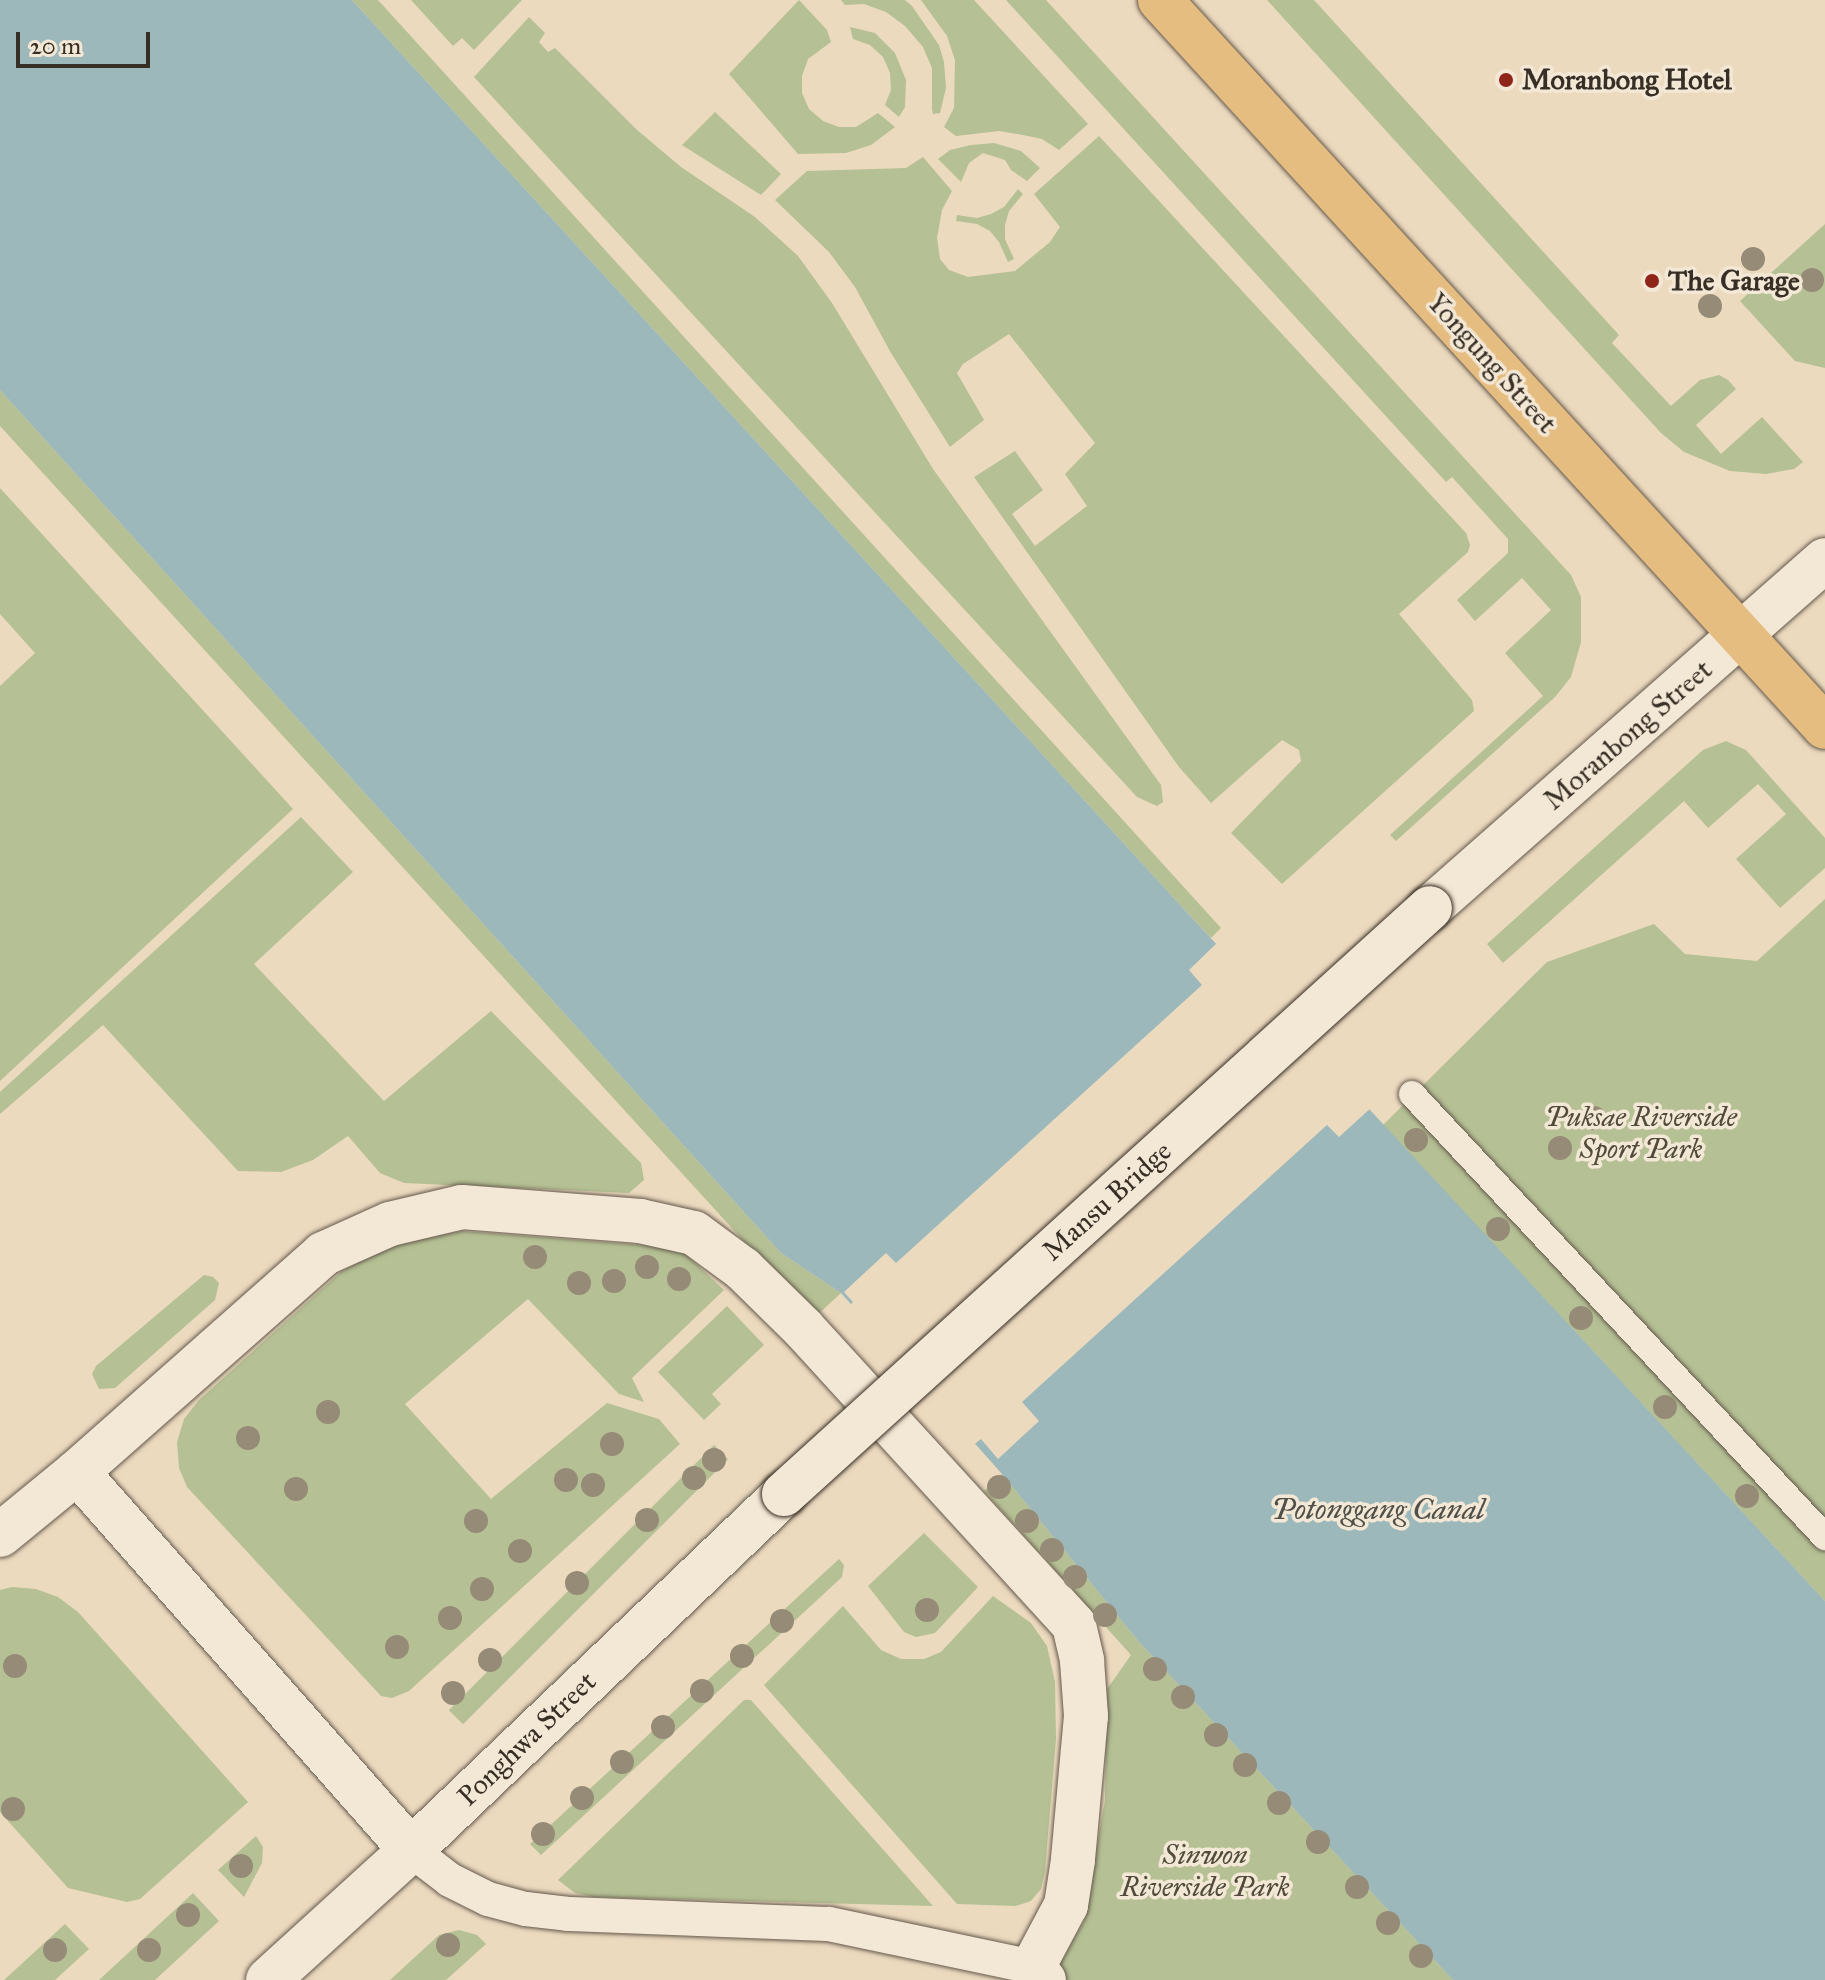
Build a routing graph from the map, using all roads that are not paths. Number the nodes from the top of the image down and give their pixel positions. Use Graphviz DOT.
graph roads {
  1 [pos="1160,0"];
  2 [pos="1825,560"];
  3 [pos="1742,636"];
  4 [pos="1825,727"];
  5 [pos="1430,908"];
  6 [pos="1412,1094"];
  7 [pos="77,1472"];
  8 [pos="784,1494"];
  9 [pos="0,1535"];
  10 [pos="1825,1537"];
  11 [pos="411,1850"];
  12 [pos="1038,1973"];
  13 [pos="268,1980"];
  1 -- 3 [label="main road, Yongung Street"];
  2 -- 3 [label="street, Moranbong Street"];
  3 -- 4 [label="main road, Yongung Street"];
  3 -- 5 [label="street, Moranbong Street"];
  5 -- 8 [label="street, Mansu Bridge, bridge"];
  6 -- 10 [label="street"];
  7 -- 9 [label="street"];
  7 -- 11 [label="street"];
  7 -- 12 [label="street"];
  8 -- 11 [label="street, Ponghwa Street"];
  11 -- 12 [label="street"];
  11 -- 13 [label="street, Ponghwa Street"];
}
